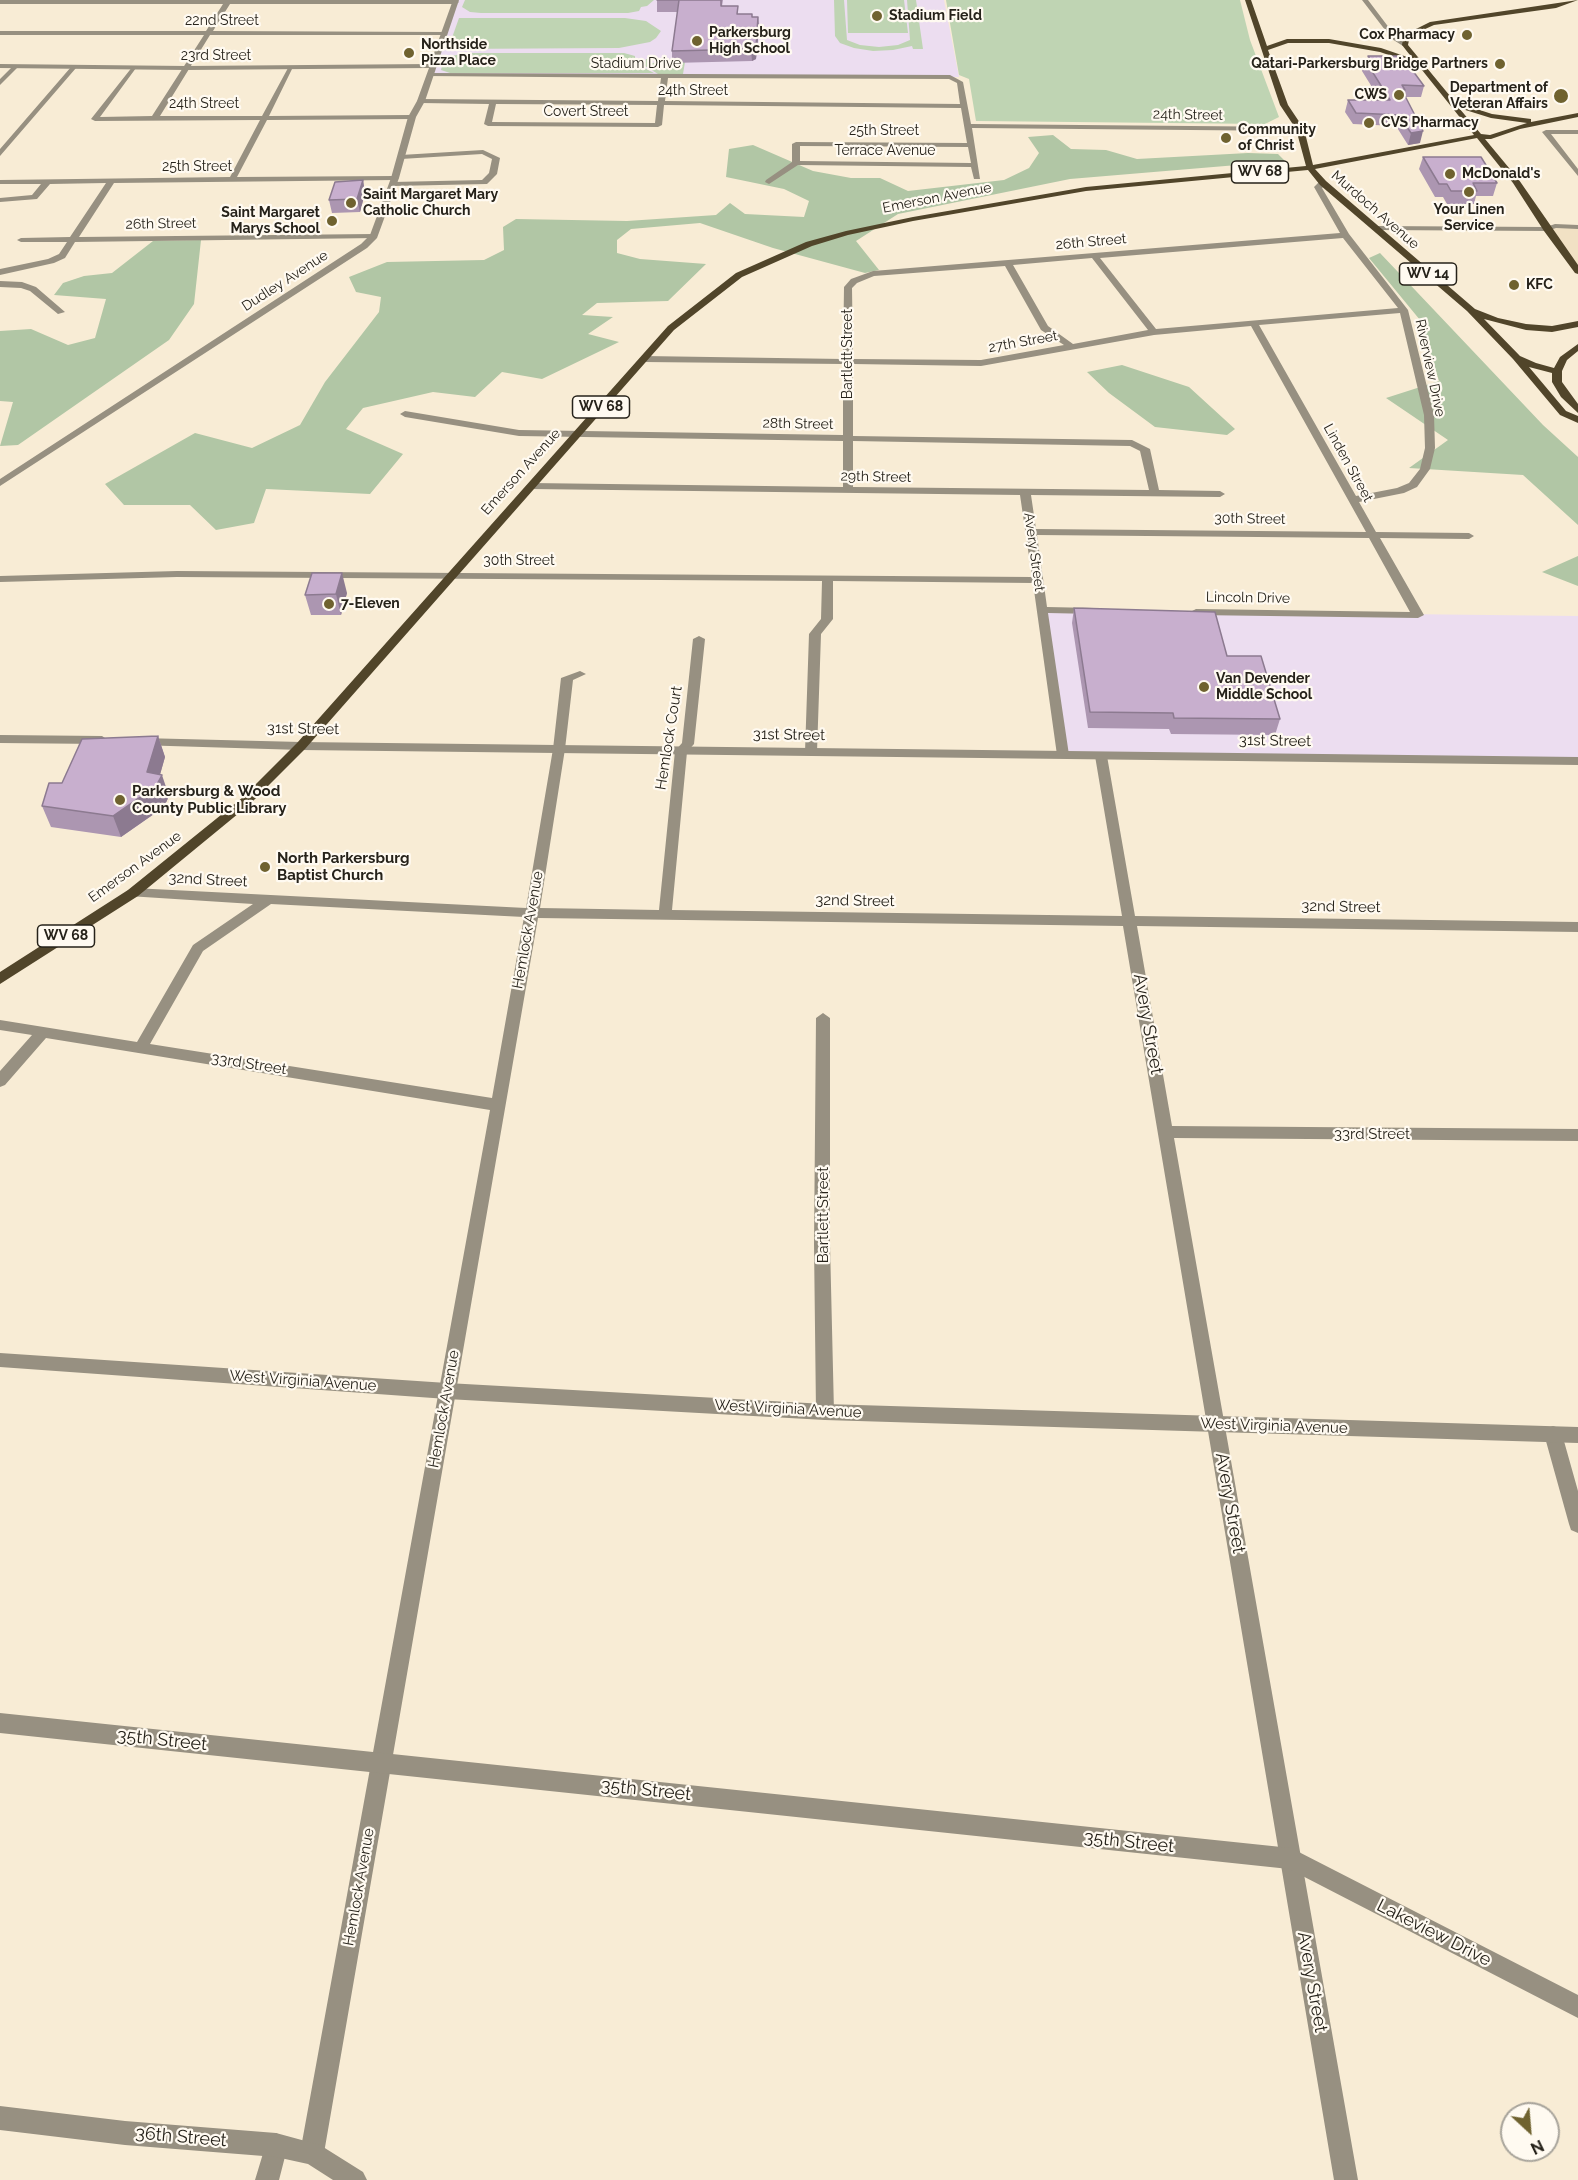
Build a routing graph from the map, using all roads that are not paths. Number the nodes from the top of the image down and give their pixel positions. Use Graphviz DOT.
graph roads {
  1 [pos="1248,0"];
  2 [pos="1365,0"];
  3 [pos="1575,0"];
  4 [pos="228,1"];
  5 [pos="456,1"];
  6 [pos="0,2"];
  7 [pos="0,33"];
  8 [pos="208,33"];
  9 [pos="445,33"];
  10 [pos="1405,45"];
  11 [pos="1265,49"];
  12 [pos="1420,64"];
  13 [pos="0,66"];
  14 [pos="16,66"];
  15 [pos="73,68"];
  16 [pos="133,68"];
  17 [pos="186,68"];
  18 [pos="291,68"];
  19 [pos="431,70"];
  20 [pos="665,76"];
  21 [pos="0,83"];
  22 [pos="421,101"];
  23 [pos="493,102"];
  24 [pos="1453,103"];
  25 [pos="661,104"];
  26 [pos="964,106"];
  27 [pos="1578,115"];
  28 [pos="267,117"];
  29 [pos="412,117"];
  30 [pos="155,118"];
  31 [pos="1540,122"];
  32 [pos="968,126"];
  33 [pos="1300,129"];
  34 [pos="1578,132"];
  35 [pos="1478,136"];
  36 [pos="971,146"];
  37 [pos="0,154"];
  38 [pos="401,157"];
  39 [pos="796,163"];
  40 [pos="974,165"];
  41 [pos="1310,168"];
  42 [pos="1578,174"];
  43 [pos="977,177"];
  44 [pos="112,180"];
  45 [pos="232,180"];
  46 [pos="48,181"];
  47 [pos="394,181"];
  48 [pos="0,182"];
  49 [pos="768,182"];
  50 [pos="1323,183"];
  51 [pos="0,200"];
  52 [pos="1578,227"];
  53 [pos="1375,228"];
  54 [pos="1547,230"];
  55 [pos="1345,235"];
  56 [pos="374,236"];
  57 [pos="74,239"];
  58 [pos="21,240"];
  59 [pos="1094,255"];
  60 [pos="1008,263"];
  61 [pos="1578,271"];
  62 [pos="0,272"];
  63 [pos="0,284"];
  64 [pos="848,291"];
  65 [pos="1470,309"];
  66 [pos="1404,310"];
  67 [pos="61,312"];
  68 [pos="1254,324"];
  69 [pos="1578,324"];
  70 [pos="1154,332"];
  71 [pos="1072,347"];
  72 [pos="1578,347"];
  73 [pos="1516,357"];
  74 [pos="644,359"];
  75 [pos="848,362"];
  76 [pos="1557,377"];
  77 [pos="1578,410"];
  78 [pos="405,414"];
  79 [pos="1578,420"];
  80 [pos="577,434"];
  81 [pos="847,439"];
  82 [pos="0,483"];
  83 [pos="531,486"];
  84 [pos="848,490"];
  85 [pos="1025,492"];
  86 [pos="1155,494"];
  87 [pos="1220,494"];
  88 [pos="1353,500"];
  89 [pos="1031,532"];
  90 [pos="1372,535"];
  91 [pos="1469,536"];
  92 [pos="451,576"];
  93 [pos="828,578"];
  94 [pos="0,579"];
  95 [pos="1038,580"];
  96 [pos="1042,610"];
  97 [pos="1101,611"];
  98 [pos="1183,612"];
  99 [pos="1418,615"];
  100 [pos="699,639"];
  101 [pos="580,674"];
  102 [pos="0,739"];
  103 [pos="300,746"];
  104 [pos="558,749"];
  105 [pos="681,751"];
  106 [pos="811,752"];
  107 [pos="1063,755"];
  108 [pos="1101,756"];
  109 [pos="1578,761"];
  110 [pos="133,893"];
  111 [pos="268,900"];
  112 [pos="531,913"];
  113 [pos="665,914"];
  114 [pos="1130,922"];
  115 [pos="1578,927"];
  116 [pos="0,979"];
  117 [pos="823,1018"];
  118 [pos="0,1025"];
  119 [pos="43,1032"];
  120 [pos="141,1047"];
  121 [pos="0,1081"];
  122 [pos="498,1105"];
  123 [pos="1166,1132"];
  124 [pos="1578,1135"];
  125 [pos="0,1360"];
  126 [pos="447,1391"];
  127 [pos="825,1412"];
  128 [pos="1216,1424"];
  129 [pos="1552,1434"];
  130 [pos="1578,1435"];
  131 [pos="1578,1524"];
  132 [pos="0,1723"];
  133 [pos="381,1762"];
  134 [pos="1291,1859"];
  135 [pos="1578,2007"];
  136 [pos="0,2118"];
  137 [pos="276,2145"];
  138 [pos="312,2153"];
  139 [pos="267,2180"];
  140 [pos="355,2180"];
  141 [pos="1346,2180"];
  1 -- 11 [label="main road, Murdoch Avenue / WV 14"];
  2 -- 10 [label="street"];
  3 -- 10 [label="main road"];
  4 -- 5 [label="street"];
  4 -- 6 [label="street"];
  4 -- 8 [label="street"];
  5 -- 9 [label="street"];
  7 -- 8 [label="street, 22nd Street"];
  8 -- 9 [label="street, 22nd Street"];
  8 -- 17 [label="street"];
  9 -- 19 [label="street"];
  10 -- 12 [label="main road"];
  11 -- 12 [label="main road"];
  11 -- 33 [label="main road, Murdoch Avenue / WV 14"];
  12 -- 24 [label="main road"];
  13 -- 14 [label="street, 23rd Street"];
  14 -- 15 [label="street, 23rd Street"];
  14 -- 21 [label="street"];
  15 -- 16 [label="street, 23rd Street"];
  15 -- 37 [label="street"];
  16 -- 17 [label="street, 23rd Street"];
  16 -- 30 [label="street, 24th Street"];
  17 -- 18 [label="street, 23rd Street"];
  17 -- 30 [label="street"];
  18 -- 19 [label="street, 23rd Street"];
  18 -- 28 [label="street"];
  19 -- 20 [label="street, Stadium Drive"];
  19 -- 22 [label="street"];
  20 -- 25 [label="street, Covert Street"];
  20 -- 26 [label="street, Stadium Drive"];
  22 -- 23 [label="street, 24th Street"];
  22 -- 29 [label="street"];
  23 -- 25 [label="street, 24th Street"];
  23 -- 25 [label="street, Covert Street"];
  24 -- 31 [label="main road"];
  24 -- 35 [label="main road"];
  25 -- 26 [label="street, 24th Street"];
  26 -- 32 [label="street"];
  27 -- 31 [label="main road"];
  28 -- 29 [label="street, 24th Street"];
  28 -- 30 [label="street, 24th Street"];
  28 -- 45 [label="street"];
  29 -- 38 [label="street"];
  31 -- 35 [label="main road"];
  32 -- 33 [label="street, 24th Street"];
  32 -- 36 [label="street"];
  33 -- 41 [label="main road, Murdoch Avenue / WV 14"];
  34 -- 42 [label="street"];
  35 -- 41 [label="main road, WV 68"];
  35 -- 54 [label="main road"];
  36 -- 39 [label="street, 25th Street"];
  36 -- 40 [label="street"];
  38 -- 47 [label="street"];
  38 -- 47 [label="street, 25th Street"];
  39 -- 40 [label="street, Terrace Avenue"];
  39 -- 49 [label="street"];
  40 -- 43 [label="street"];
  41 -- 50 [label="main road, Murdoch Avenue / WV 14"];
  41 -- 74 [label="main road, Emerson Avenue / WV 68"];
  44 -- 45 [label="street, 25th Street"];
  44 -- 46 [label="street, 25th Street"];
  44 -- 57 [label="street"];
  45 -- 47 [label="street, 25th Street"];
  46 -- 48 [label="street, 25th Street"];
  46 -- 51 [label="street"];
  47 -- 56 [label="street"];
  50 -- 53 [label="main road, Murdoch Avenue / WV 14"];
  50 -- 55 [label="street, Riverview Drive"];
  52 -- 54 [label="street"];
  53 -- 54 [label="street"];
  53 -- 65 [label="main road, Murdoch Avenue / WV 14"];
  54 -- 61 [label="main road"];
  55 -- 59 [label="street, 26th Street"];
  55 -- 66 [label="street, Riverview Drive"];
  56 -- 57 [label="street, 26th Street"];
  56 -- 82 [label="street, Dudley Avenue"];
  57 -- 58 [label="street, 26th Street"];
  57 -- 62 [label="street"];
  59 -- 60 [label="street, 26th Street"];
  59 -- 70 [label="street"];
  60 -- 64 [label="street, 26th Street"];
  60 -- 71 [label="street"];
  63 -- 67 [label="street"];
  64 -- 75 [label="street, Bartlett Street"];
  65 -- 69 [label="main road"];
  65 -- 73 [label="main road, Murdoch Avenue / WV 14"];
  66 -- 68 [label="street, 27th Street"];
  66 -- 88 [label="street, Riverview Drive"];
  68 -- 70 [label="street, 27th Street"];
  68 -- 88 [label="street, Linden Street"];
  70 -- 71 [label="street, 27th Street"];
  71 -- 75 [label="street, 27th Street"];
  72 -- 76 [label="main road"];
  73 -- 76 [label="main road"];
  73 -- 79 [label="main road, Murdoch Avenue / WV 14"];
  74 -- 75 [label="street, 27th Street"];
  74 -- 80 [label="main road, Emerson Avenue / WV 68"];
  75 -- 81 [label="street, Bartlett Street"];
  76 -- 77 [label="main road"];
  78 -- 80 [label="street, 28th Street"];
  80 -- 81 [label="street, 28th Street"];
  80 -- 83 [label="main road, Emerson Avenue / WV 68"];
  81 -- 84 [label="street, Bartlett Street"];
  81 -- 86 [label="street, 28th Street"];
  83 -- 84 [label="street, 29th Street"];
  83 -- 92 [label="main road, Emerson Avenue / WV 68"];
  84 -- 85 [label="street, 29th Street"];
  85 -- 86 [label="street, 29th Street"];
  85 -- 89 [label="street, Avery Street"];
  86 -- 87 [label="street, 29th Street"];
  88 -- 90 [label="street, Linden Street"];
  89 -- 90 [label="street, 30th Street"];
  89 -- 95 [label="street, Avery Street"];
  90 -- 91 [label="street, 30th Street"];
  90 -- 99 [label="street, Linden Street"];
  92 -- 93 [label="street, 30th Street"];
  92 -- 94 [label="street, 30th Street"];
  92 -- 103 [label="main road, Emerson Avenue / WV 68"];
  93 -- 95 [label="street, 30th Street"];
  93 -- 106 [label="street"];
  95 -- 96 [label="street, Avery Street"];
  96 -- 97 [label="street"];
  96 -- 107 [label="street, Avery Street"];
  98 -- 99 [label="street, Lincoln Drive"];
  100 -- 105 [label="street, Hemlock Court"];
  101 -- 104 [label="street, Hemlock Avenue"];
  102 -- 103 [label="street, 31st Street"];
  103 -- 104 [label="street, 31st Street"];
  103 -- 110 [label="main road, Emerson Avenue / WV 68"];
  104 -- 105 [label="street, 31st Street"];
  104 -- 112 [label="street, Hemlock Avenue"];
  105 -- 106 [label="street, 31st Street"];
  105 -- 113 [label="street, Hemlock Court"];
  106 -- 107 [label="street, 31st Street"];
  107 -- 108 [label="street, 31st Street"];
  108 -- 109 [label="street, 31st Street"];
  108 -- 114 [label="street, Avery Street"];
  110 -- 111 [label="street, 32nd Street"];
  110 -- 116 [label="main road, Emerson Avenue / WV 68"];
  111 -- 112 [label="street, 32nd Street"];
  111 -- 120 [label="street"];
  112 -- 113 [label="street, 32nd Street"];
  112 -- 122 [label="street, Hemlock Avenue"];
  113 -- 114 [label="street, 32nd Street"];
  114 -- 115 [label="street, 32nd Street"];
  114 -- 123 [label="street, Avery Street"];
  117 -- 127 [label="street, Bartlett Street"];
  118 -- 119 [label="street, 33rd Street"];
  119 -- 120 [label="street, 33rd Street"];
  119 -- 121 [label="street"];
  120 -- 122 [label="street, 33rd Street"];
  122 -- 126 [label="street, Hemlock Avenue"];
  123 -- 124 [label="street, 33rd Street"];
  123 -- 128 [label="street, Avery Street"];
  125 -- 126 [label="street, West Virginia Avenue"];
  126 -- 127 [label="street, West Virginia Avenue"];
  126 -- 133 [label="street, Hemlock Avenue"];
  127 -- 128 [label="street, West Virginia Avenue"];
  128 -- 129 [label="street, West Virginia Avenue"];
  128 -- 134 [label="street, Avery Street"];
  129 -- 130 [label="street, West Virginia Avenue"];
  129 -- 131 [label="street"];
  132 -- 133 [label="street, 35th Street"];
  133 -- 134 [label="street, 35th Street"];
  133 -- 138 [label="street, Hemlock Avenue"];
  134 -- 135 [label="street, Lakeview Drive"];
  134 -- 141 [label="street, Avery Street"];
  136 -- 137 [label="street, 36th Street"];
  137 -- 138 [label="street, 36th Street"];
  137 -- 139 [label="street"];
  138 -- 140 [label="street, 36th Street"];
}
